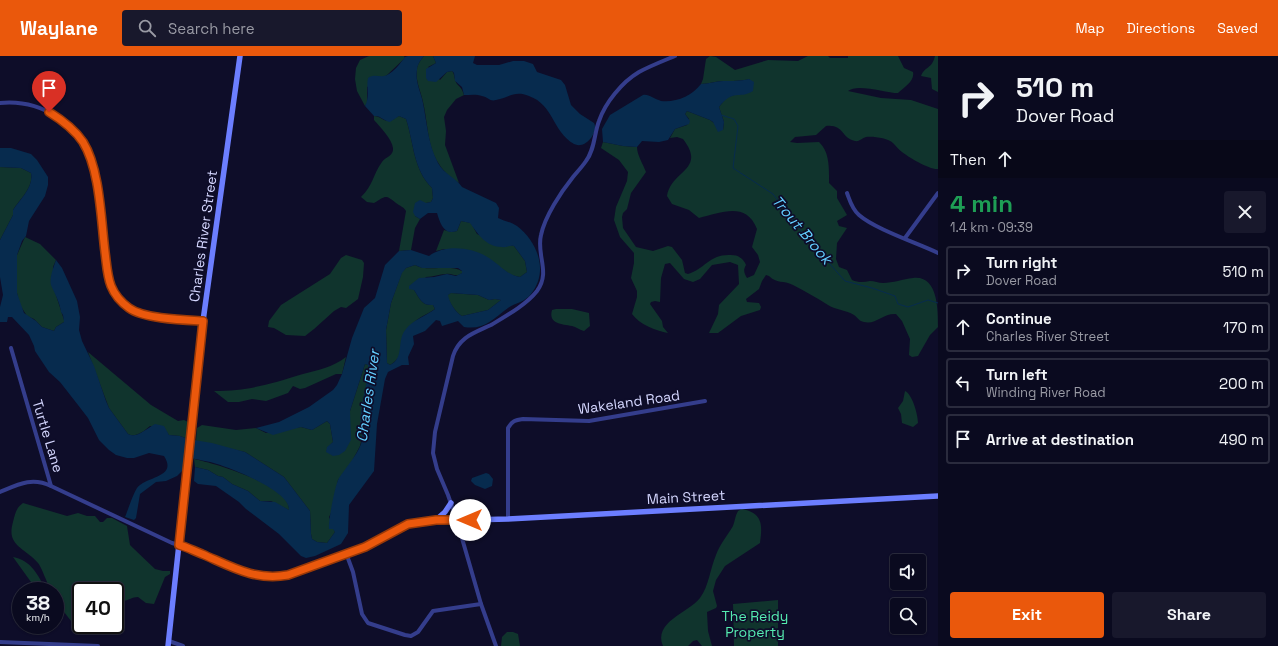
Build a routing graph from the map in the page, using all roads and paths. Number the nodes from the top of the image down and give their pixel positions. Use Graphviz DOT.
graph roads {
  1 [pos="240,56"];
  2 [pos="674,56"];
  3 [pos="0,103"];
  4 [pos="847,193"];
  5 [pos="938,193"];
  6 [pos="905,238"];
  7 [pos="938,253"];
  8 [pos="203,321"];
  9 [pos="11,348"];
  10 [pos="705,401"];
  11 [pos="51,486"];
  12 [pos="0,492"];
  13 [pos="938,496"];
  14 [pos="451,503"];
  15 [pos="508,519"];
  16 [pos="436,520"];
  17 [pos="457,521"];
  18 [pos="179,545"];
  19 [pos="346,553"];
  20 [pos="481,604"];
  21 [pos="0,642"];
  22 [pos="169,643"];
  23 [pos="98,646"];
  24 [pos="183,646"];
  25 [pos="496,646"];
  1 -- 8 [label="street, Charles River Street"];
  2 -- 14 [label="street"];
  3 -- 8 [label="street"];
  4 -- 6 [label="street"];
  5 -- 6 [label="street"];
  6 -- 7 [label="street"];
  8 -- 18 [label="street, Charles River Street"];
  9 -- 11 [label="street, Turtle Lane"];
  10 -- 15 [label="street, Wakeland Road"];
  11 -- 12 [label="street"];
  11 -- 18 [label="street, Turtle Lane"];
  13 -- 15 [label="street, Main Street"];
  14 -- 16 [label="street"];
  14 -- 17 [label="street"];
  15 -- 17 [label="street, Main Street"];
  16 -- 17 [label="street, Main Street"];
  16 -- 19 [label="street, Main Street"];
  17 -- 20 [label="street"];
  18 -- 19 [label="street, Main Street"];
  18 -- 22 [label="street, Charles River Street"];
  19 -- 20 [label="street"];
  20 -- 25 [label="street"];
  21 -- 23 [label="street"];
  22 -- 24 [label="street"];
}
